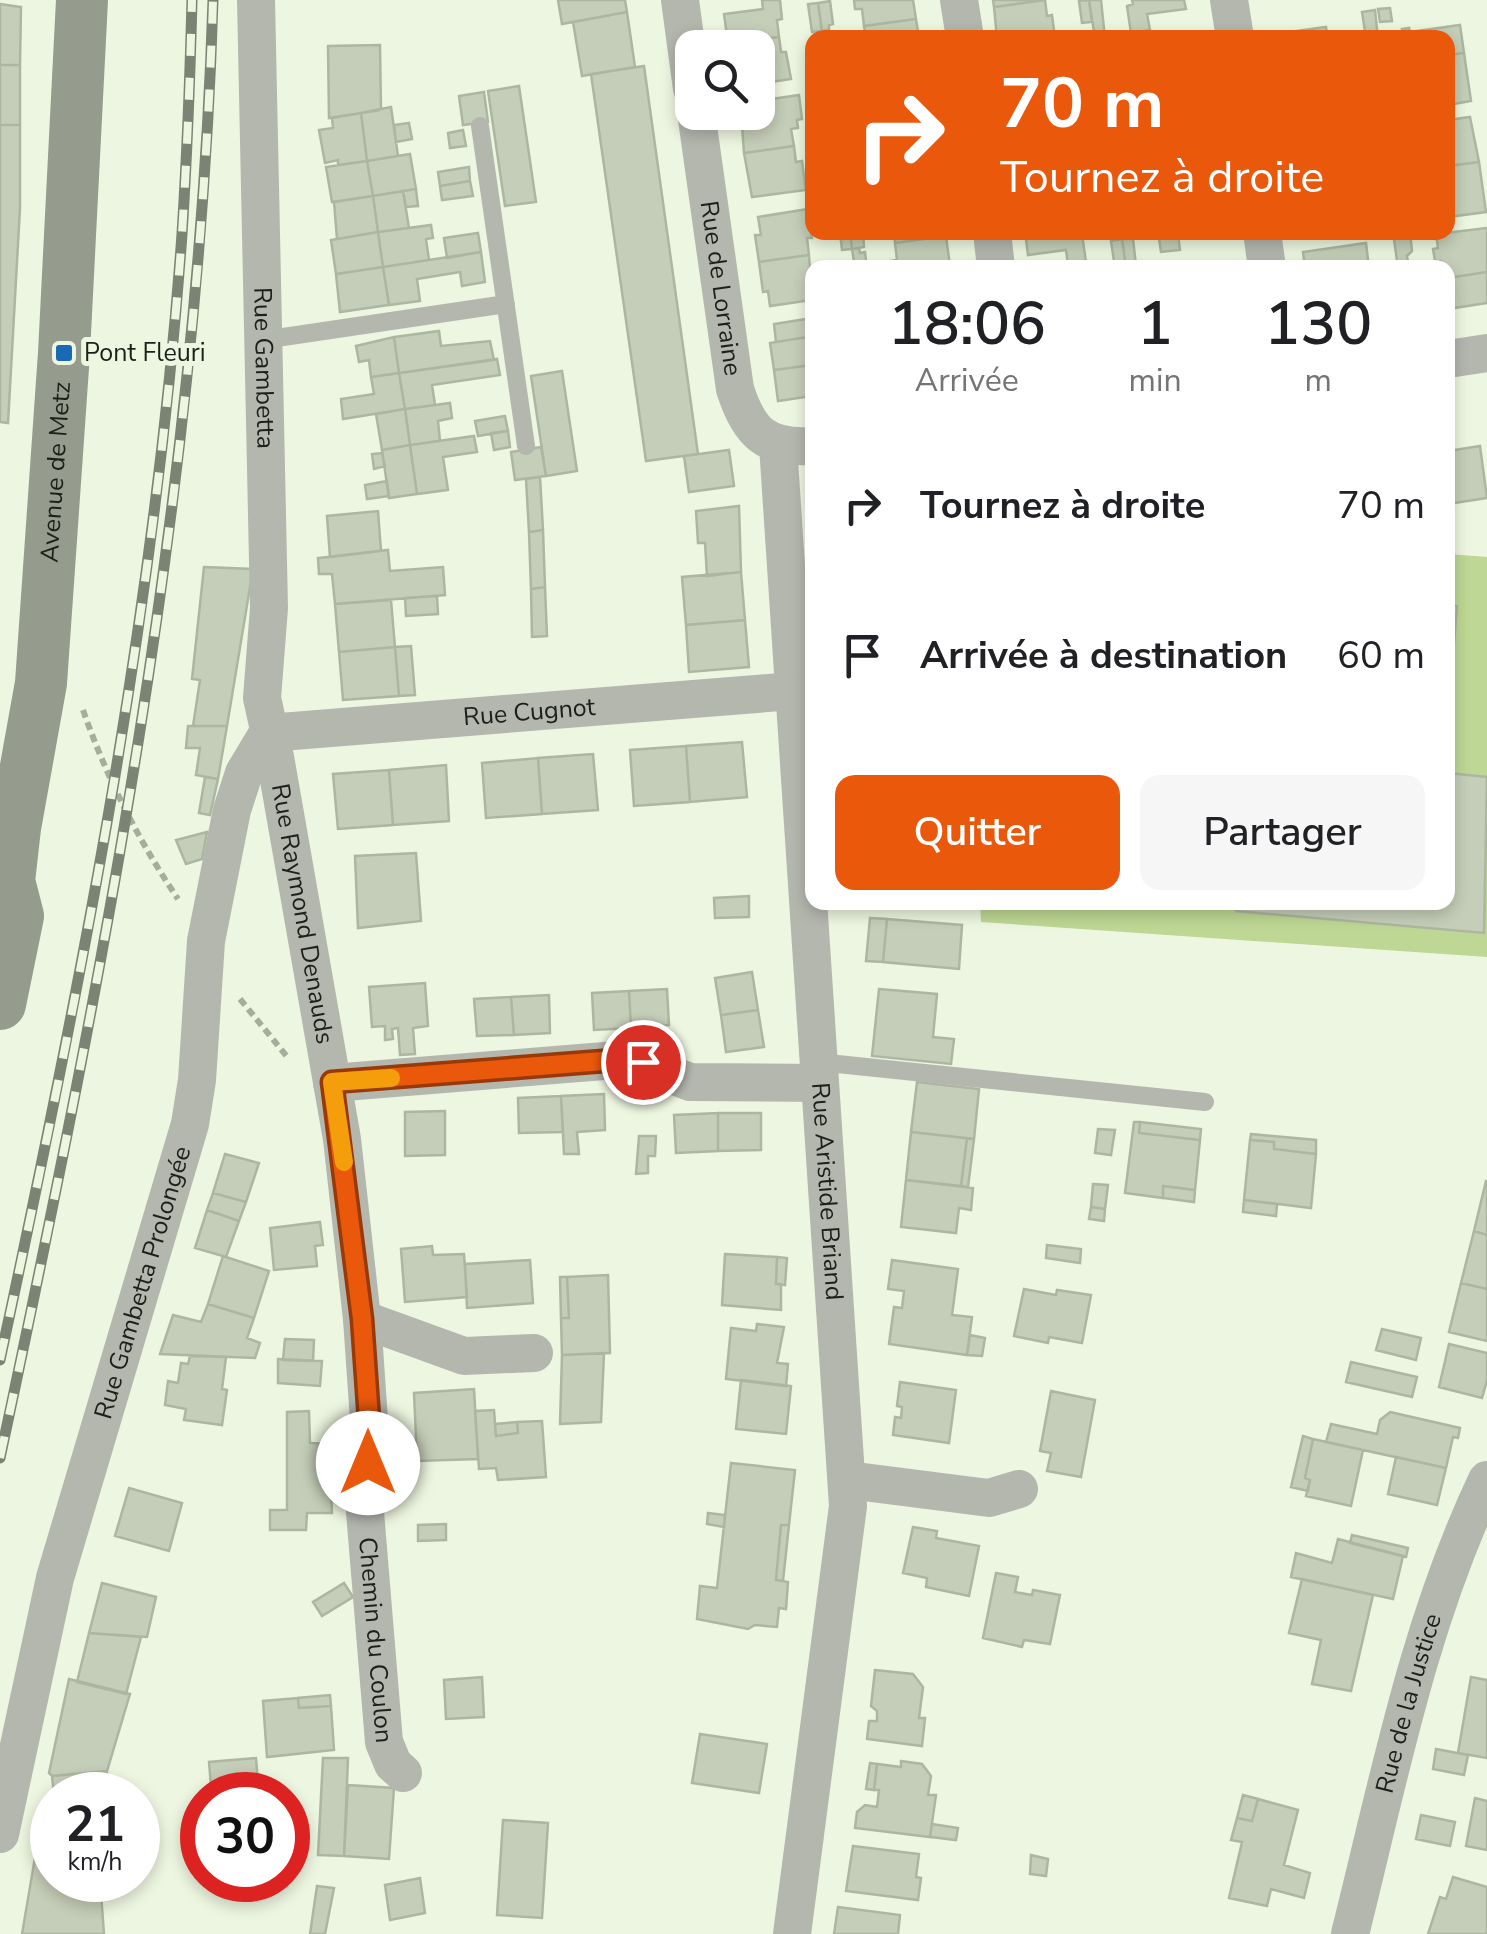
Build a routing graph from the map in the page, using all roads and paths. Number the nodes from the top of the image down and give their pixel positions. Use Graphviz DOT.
graph roads {
  1 [pos="82,0"];
  2 [pos="256,0"];
  3 [pos="680,0"];
  4 [pos="960,0"];
  5 [pos="1230,0"];
  6 [pos="684,30"];
  7 [pos="963,30"];
  8 [pos="1234,30"];
  9 [pos="480,126"];
  10 [pos="699,130"];
  11 [pos="506,304"];
  12 [pos="263,340"];
  13 [pos="1487,353"];
  14 [pos="1455,357"];
  15 [pos="526,446"];
  16 [pos="795,446"];
  17 [pos="794,691"];
  18 [pos="91,732"];
  19 [pos="268,733"];
  20 [pos="805,859"];
  21 [pos="5,887"];
  22 [pos="808,910"];
  23 [pos="206,941"];
  24 [pos="233,990"];
  25 [pos="0,1004"];
  26 [pos="288,1058"];
  27 [pos="819,1073"];
  28 [pos="332,1082"];
  29 [pos="1205,1102"];
  30 [pos="362,1319"];
  31 [pos="534,1353"];
  32 [pos="848,1480"];
  33 [pos="1487,1480"];
  34 [pos="1019,1489"];
  35 [pos="402,1774"];
  36 [pos="0,1834"];
  37 [pos="792,1934"];
  38 [pos="1350,1934"];
  1 -- 21 [label="main road, Avenue de Metz"];
  2 -- 12 [label="street, Rue Gambetta"];
  3 -- 6 [label="street"];
  4 -- 7 [label="street"];
  5 -- 8 [label="street"];
  9 -- 11 [label="lane"];
  10 -- 16 [label="street, Rue de Lorraine"];
  11 -- 12 [label="lane"];
  11 -- 15 [label="lane"];
  12 -- 19 [label="street, Rue Gambetta"];
  13 -- 14 [label="street"];
  16 -- 17 [label="street, Rue Aristide Briand"];
  17 -- 19 [label="street, Rue Cugnot"];
  17 -- 20 [label="street, Rue Aristide Briand"];
  18 -- 23 [label="path"];
  19 -- 23 [label="street, Rue Gambetta Prolongée"];
  19 -- 28 [label="street, Rue Raymond Denauds"];
  21 -- 25 [label="main road, Avenue de Metz"];
  22 -- 27 [label="street, Rue Aristide Briand"];
  23 -- 36 [label="street, Rue Gambetta Prolongée"];
  24 -- 26 [label="path"];
  27 -- 28 [label="street"];
  27 -- 29 [label="lane"];
  27 -- 32 [label="street, Rue Aristide Briand"];
  28 -- 30 [label="street, Chemin du Coulon"];
  30 -- 31 [label="street"];
  30 -- 35 [label="street, Chemin du Coulon"];
  32 -- 34 [label="street"];
  32 -- 37 [label="street, Rue Aristide Briand"];
  33 -- 38 [label="street, Rue de la Justice"];
}
